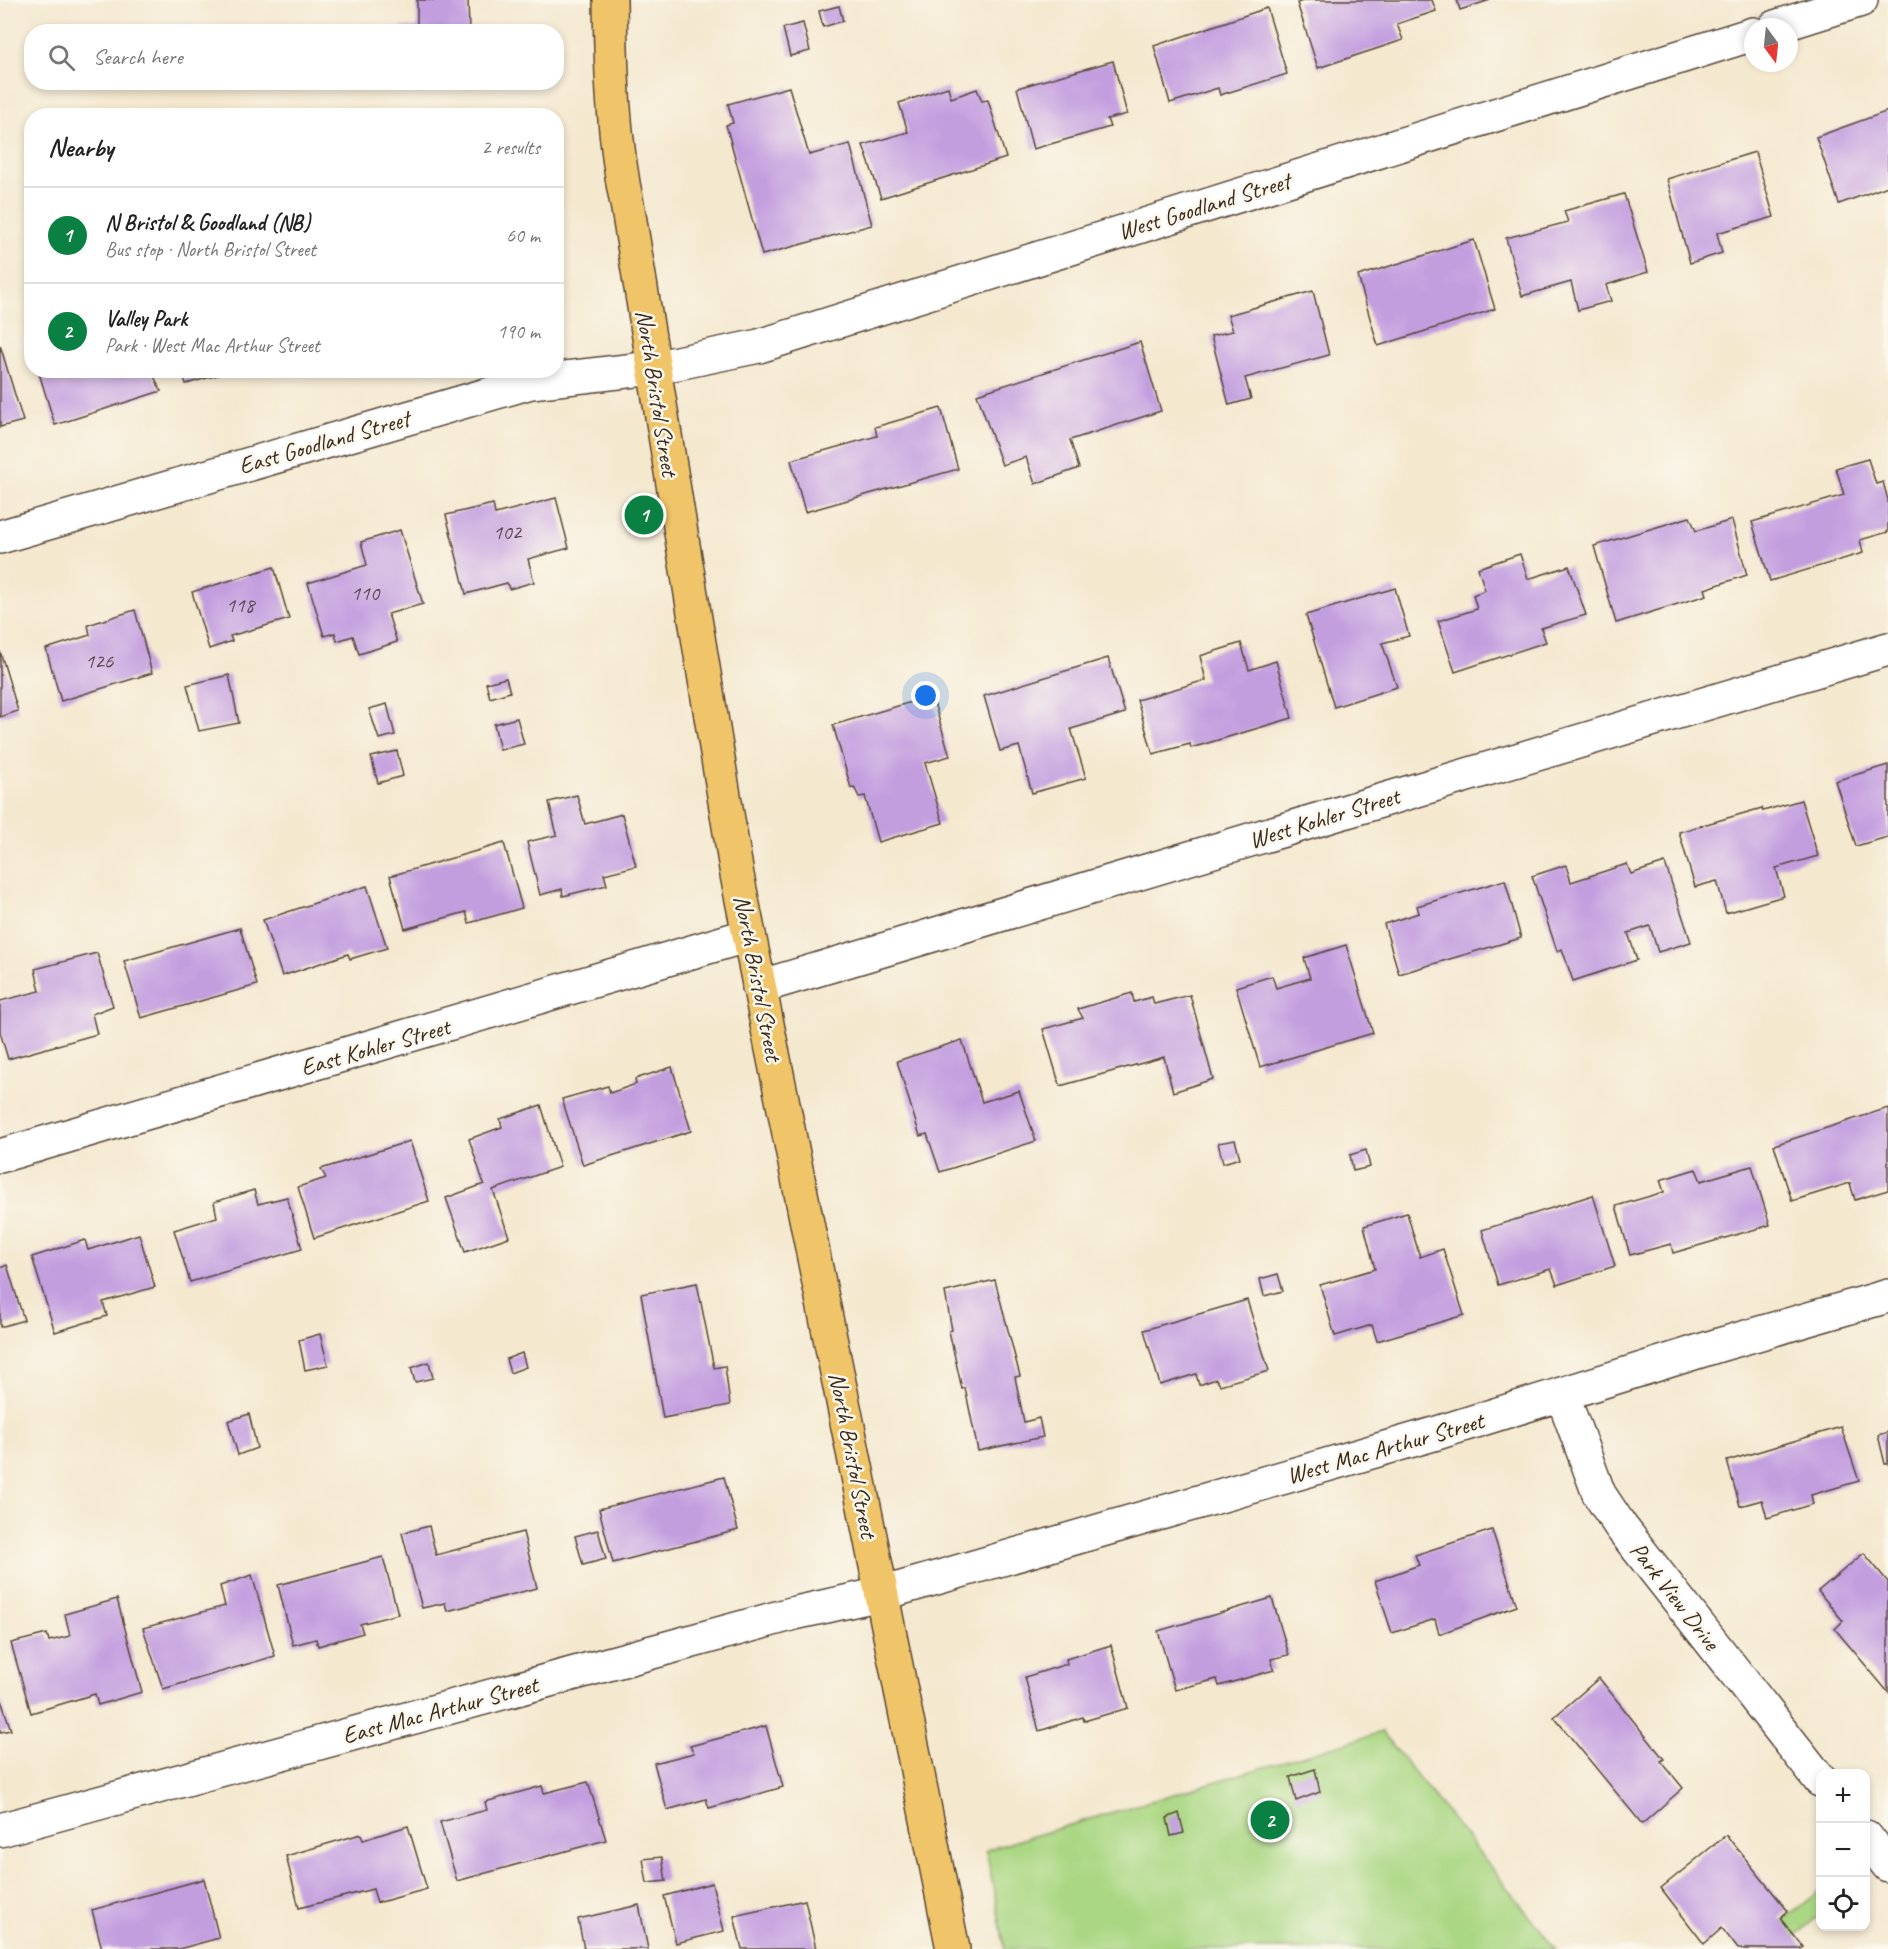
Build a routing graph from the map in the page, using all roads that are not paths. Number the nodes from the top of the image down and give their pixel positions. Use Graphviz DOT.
graph roads {
  1 [pos="610,0"];
  2 [pos="1861,0"];
  3 [pos="1798,20"];
  4 [pos="1744,37"];
  5 [pos="653,368"];
  6 [pos="564,377"];
  7 [pos="559,378"];
  8 [pos="0,537"];
  9 [pos="1888,649"];
  10 [pos="749,935"];
  11 [pos="759,987"];
  12 [pos="0,1156"];
  13 [pos="1888,1296"];
  14 [pos="1562,1394"];
  15 [pos="881,1594"];
  16 [pos="1816,1774"];
  17 [pos="0,1830"];
  18 [pos="1870,1842"];
  19 [pos="1888,1865"];
  20 [pos="952,1949"];
  1 -- 5 [label="main road, North Bristol Street"];
  2 -- 3 [label="street"];
  4 -- 5 [label="street, West Goodland Street"];
  5 -- 6 [label="street, East Goodland Street"];
  5 -- 10 [label="main road, North Bristol Street"];
  7 -- 8 [label="street, East Goodland Street"];
  9 -- 11 [label="street, West Kohler Street"];
  10 -- 11 [label="main road, North Bristol Street"];
  10 -- 12 [label="street, East Kohler Street"];
  11 -- 15 [label="main road, North Bristol Street"];
  13 -- 14 [label="street, West Mac Arthur Street"];
  14 -- 15 [label="street, West Mac Arthur Street"];
  14 -- 16 [label="street, Park View Drive"];
  15 -- 17 [label="street, East Mac Arthur Street"];
  15 -- 20 [label="main road, North Bristol Street"];
  18 -- 19 [label="street"];
}
